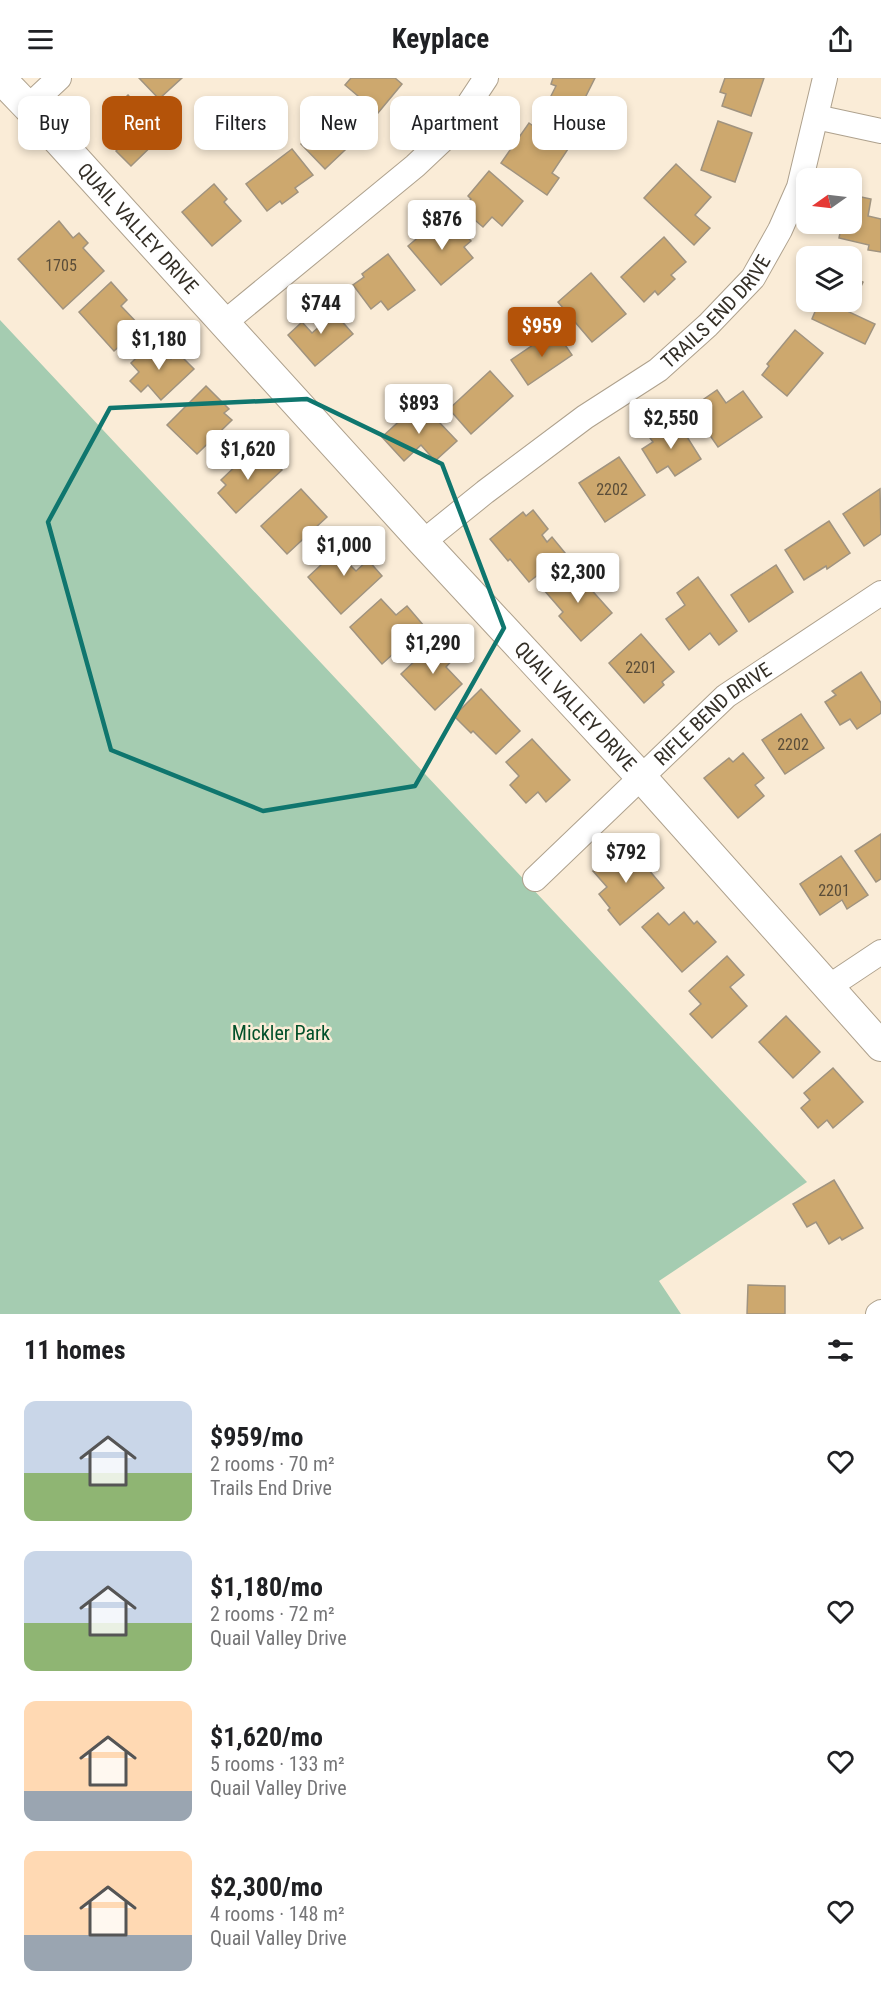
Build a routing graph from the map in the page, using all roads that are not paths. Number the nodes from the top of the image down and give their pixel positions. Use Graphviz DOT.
graph roads {
  1 [pos="0,78"];
  2 [pos="59,78"];
  3 [pos="486,78"];
  4 [pos="825,78"];
  5 [pos="40,96"];
  6 [pos="18,97"];
  7 [pos="816,117"];
  8 [pos="881,131"];
  9 [pos="67,150"];
  10 [pos="224,323"];
  11 [pos="423,542"];
  12 [pos="881,593"];
  13 [pos="642,778"];
  14 [pos="535,879"];
  15 [pos="881,952"];
  16 [pos="828,988"];
  17 [pos="881,1046"];
  1 -- 6 [label="street, QUAIL VALLEY DRIVE"];
  2 -- 5 [label="street"];
  3 -- 10 [label="street"];
  4 -- 7 [label="street, TRAILS END DRIVE"];
  7 -- 8 [label="street"];
  7 -- 11 [label="street, TRAILS END DRIVE"];
  9 -- 10 [label="street, QUAIL VALLEY DRIVE"];
  10 -- 11 [label="street, QUAIL VALLEY DRIVE"];
  11 -- 13 [label="street, QUAIL VALLEY DRIVE"];
  12 -- 13 [label="street, RIFLE BEND DRIVE"];
  13 -- 14 [label="street, RIFLE BEND DRIVE"];
  13 -- 16 [label="street, QUAIL VALLEY DRIVE"];
  15 -- 16 [label="street"];
  16 -- 17 [label="street, QUAIL VALLEY DRIVE"];
}
